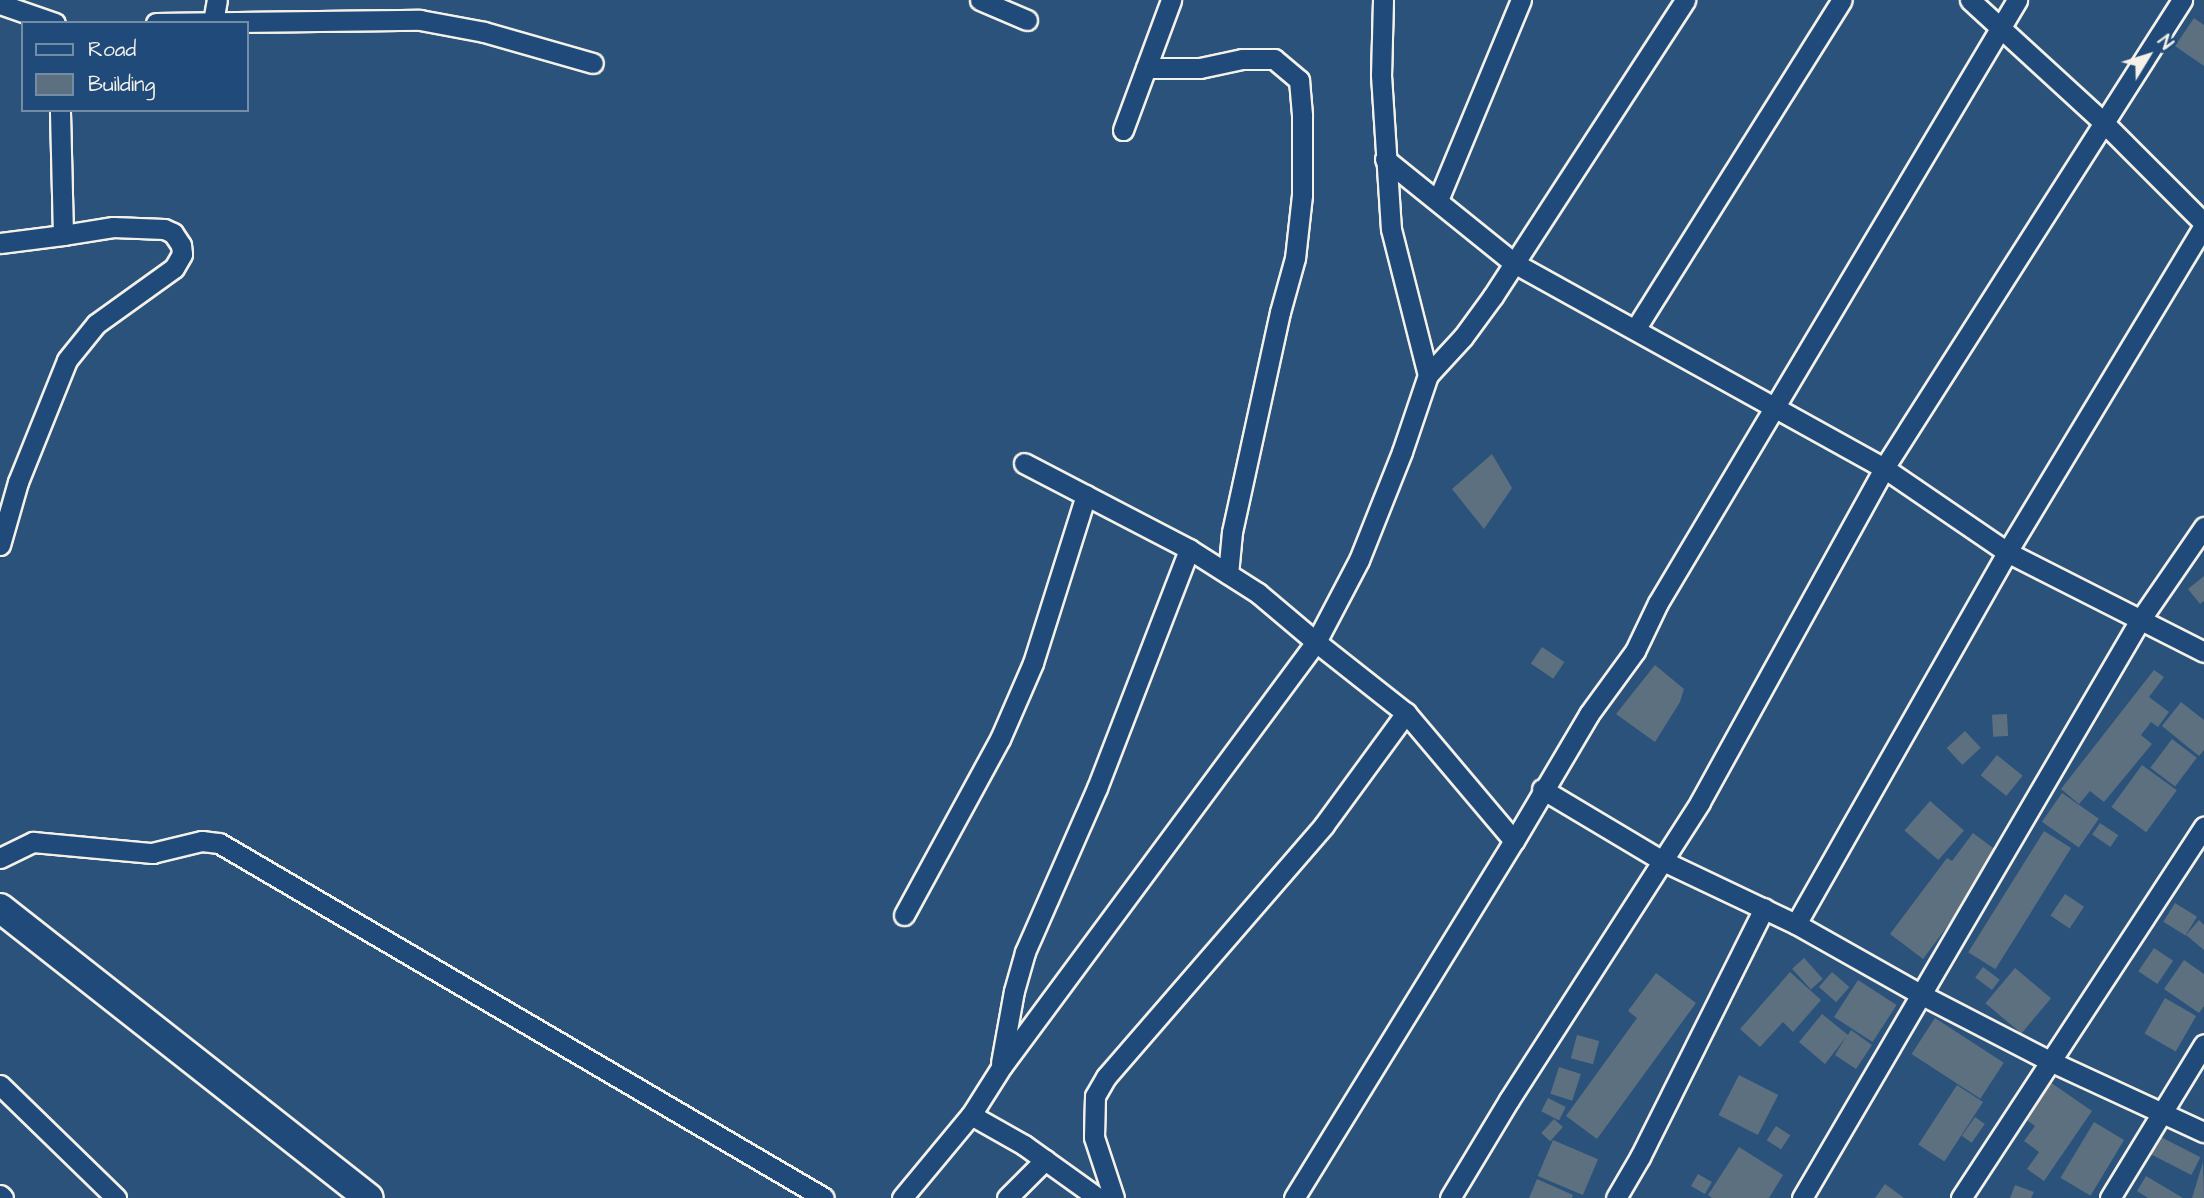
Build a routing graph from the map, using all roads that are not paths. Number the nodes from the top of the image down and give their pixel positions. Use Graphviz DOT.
graph roads {
  1 [pos="217,0"];
  2 [pos="980,0"];
  3 [pos="1171,0"];
  4 [pos="1383,0"];
  5 [pos="1521,0"];
  6 [pos="1685,0"];
  7 [pos="1842,0"];
  8 [pos="1970,0"];
  9 [pos="2017,0"];
  10 [pos="2182,0"];
  11 [pos="0,4"];
  12 [pos="1027,20"];
  13 [pos="49,21"];
  14 [pos="213,21"];
  15 [pos="248,22"];
  16 [pos="2000,27"];
  17 [pos="593,63"];
  18 [pos="1146,68"];
  19 [pos="60,112"];
  20 [pos="2104,123"];
  21 [pos="1123,130"];
  22 [pos="1385,159"];
  23 [pos="1438,200"];
  24 [pos="2204,224"];
  25 [pos="63,235"];
  26 [pos="0,243"];
  27 [pos="1514,263"];
  28 [pos="1636,328"];
  29 [pos="1428,375"];
  30 [pos="1774,410"];
  31 [pos="1024,463"];
  32 [pos="1884,468"];
  33 [pos="1086,495"];
  34 [pos="2204,527"];
  35 [pos="0,545"];
  36 [pos="1189,549"];
  37 [pos="2007,552"];
  38 [pos="1228,574"];
  39 [pos="2140,620"];
  40 [pos="1316,642"];
  41 [pos="2204,652"];
  42 [pos="1406,713"];
  43 [pos="1542,789"];
  44 [pos="2204,827"];
  45 [pos="1514,841"];
  46 [pos="0,858"];
  47 [pos="1661,860"];
  48 [pos="0,908"];
  49 [pos="1764,908"];
  50 [pos="904,915"];
  51 [pos="1796,924"];
  52 [pos="1920,994"];
  53 [pos="2204,1044"];
  54 [pos="2050,1060"];
  55 [pos="999,1070"];
  56 [pos="0,1085"];
  57 [pos="2161,1112"];
  58 [pos="971,1115"];
  59 [pos="2204,1132"];
  60 [pos="1045,1160"];
  61 [pos="116,1198"];
  62 [pos="369,1198"];
  63 [pos="824,1198"];
  64 [pos="902,1198"];
  65 [pos="1007,1198"];
  66 [pos="1098,1198"];
  67 [pos="1114,1198"];
  68 [pos="1294,1198"];
  69 [pos="1450,1198"];
  70 [pos="1616,1198"];
  71 [pos="1802,1198"];
  72 [pos="1961,1198"];
  73 [pos="2110,1198"];
  1 -- 14 [label="street"];
  2 -- 12 [label="street"];
  3 -- 18 [label="street"];
  4 -- 22 [label="street"];
  5 -- 23 [label="street"];
  6 -- 27 [label="street"];
  7 -- 28 [label="street"];
  8 -- 16 [label="street"];
  9 -- 16 [label="street"];
  10 -- 20 [label="street"];
  11 -- 13 [label="street"];
  15 -- 17 [label="street"];
  16 -- 20 [label="street"];
  16 -- 30 [label="street"];
  18 -- 21 [label="street"];
  18 -- 38 [label="street"];
  19 -- 25 [label="street"];
  20 -- 24 [label="street"];
  20 -- 32 [label="street"];
  22 -- 23 [label="street"];
  22 -- 29 [label="street"];
  23 -- 27 [label="street"];
  24 -- 37 [label="street"];
  25 -- 26 [label="street"];
  25 -- 35 [label="street"];
  27 -- 28 [label="street"];
  27 -- 29 [label="street"];
  28 -- 30 [label="street"];
  29 -- 40 [label="street"];
  30 -- 32 [label="street"];
  30 -- 43 [label="street"];
  31 -- 33 [label="street"];
  32 -- 37 [label="street"];
  32 -- 47 [label="street"];
  33 -- 36 [label="street"];
  33 -- 50 [label="street"];
  34 -- 39 [label="street"];
  36 -- 38 [label="street"];
  36 -- 55 [label="street"];
  37 -- 39 [label="street"];
  37 -- 51 [label="street"];
  38 -- 40 [label="street"];
  39 -- 41 [label="street"];
  39 -- 52 [label="street"];
  40 -- 42 [label="street"];
  40 -- 55 [label="street"];
  42 -- 45 [label="street"];
  42 -- 67 [label="street"];
  43 -- 45 [label="street"];
  43 -- 47 [label="street"];
  44 -- 54 [label="street"];
  45 -- 68 [label="street"];
  46 -- 63 [label="street"];
  47 -- 49 [label="street"];
  47 -- 69 [label="street"];
  48 -- 62 [label="street"];
  49 -- 51 [label="street"];
  49 -- 70 [label="street"];
  51 -- 52 [label="street"];
  52 -- 54 [label="street"];
  52 -- 71 [label="street"];
  53 -- 57 [label="street"];
  54 -- 57 [label="street"];
  54 -- 72 [label="street"];
  55 -- 58 [label="street"];
  56 -- 61 [label="street"];
  57 -- 59 [label="street"];
  57 -- 73 [label="street"];
  58 -- 60 [label="street"];
  58 -- 64 [label="street"];
  60 -- 65 [label="street"];
  60 -- 66 [label="street"];
}
